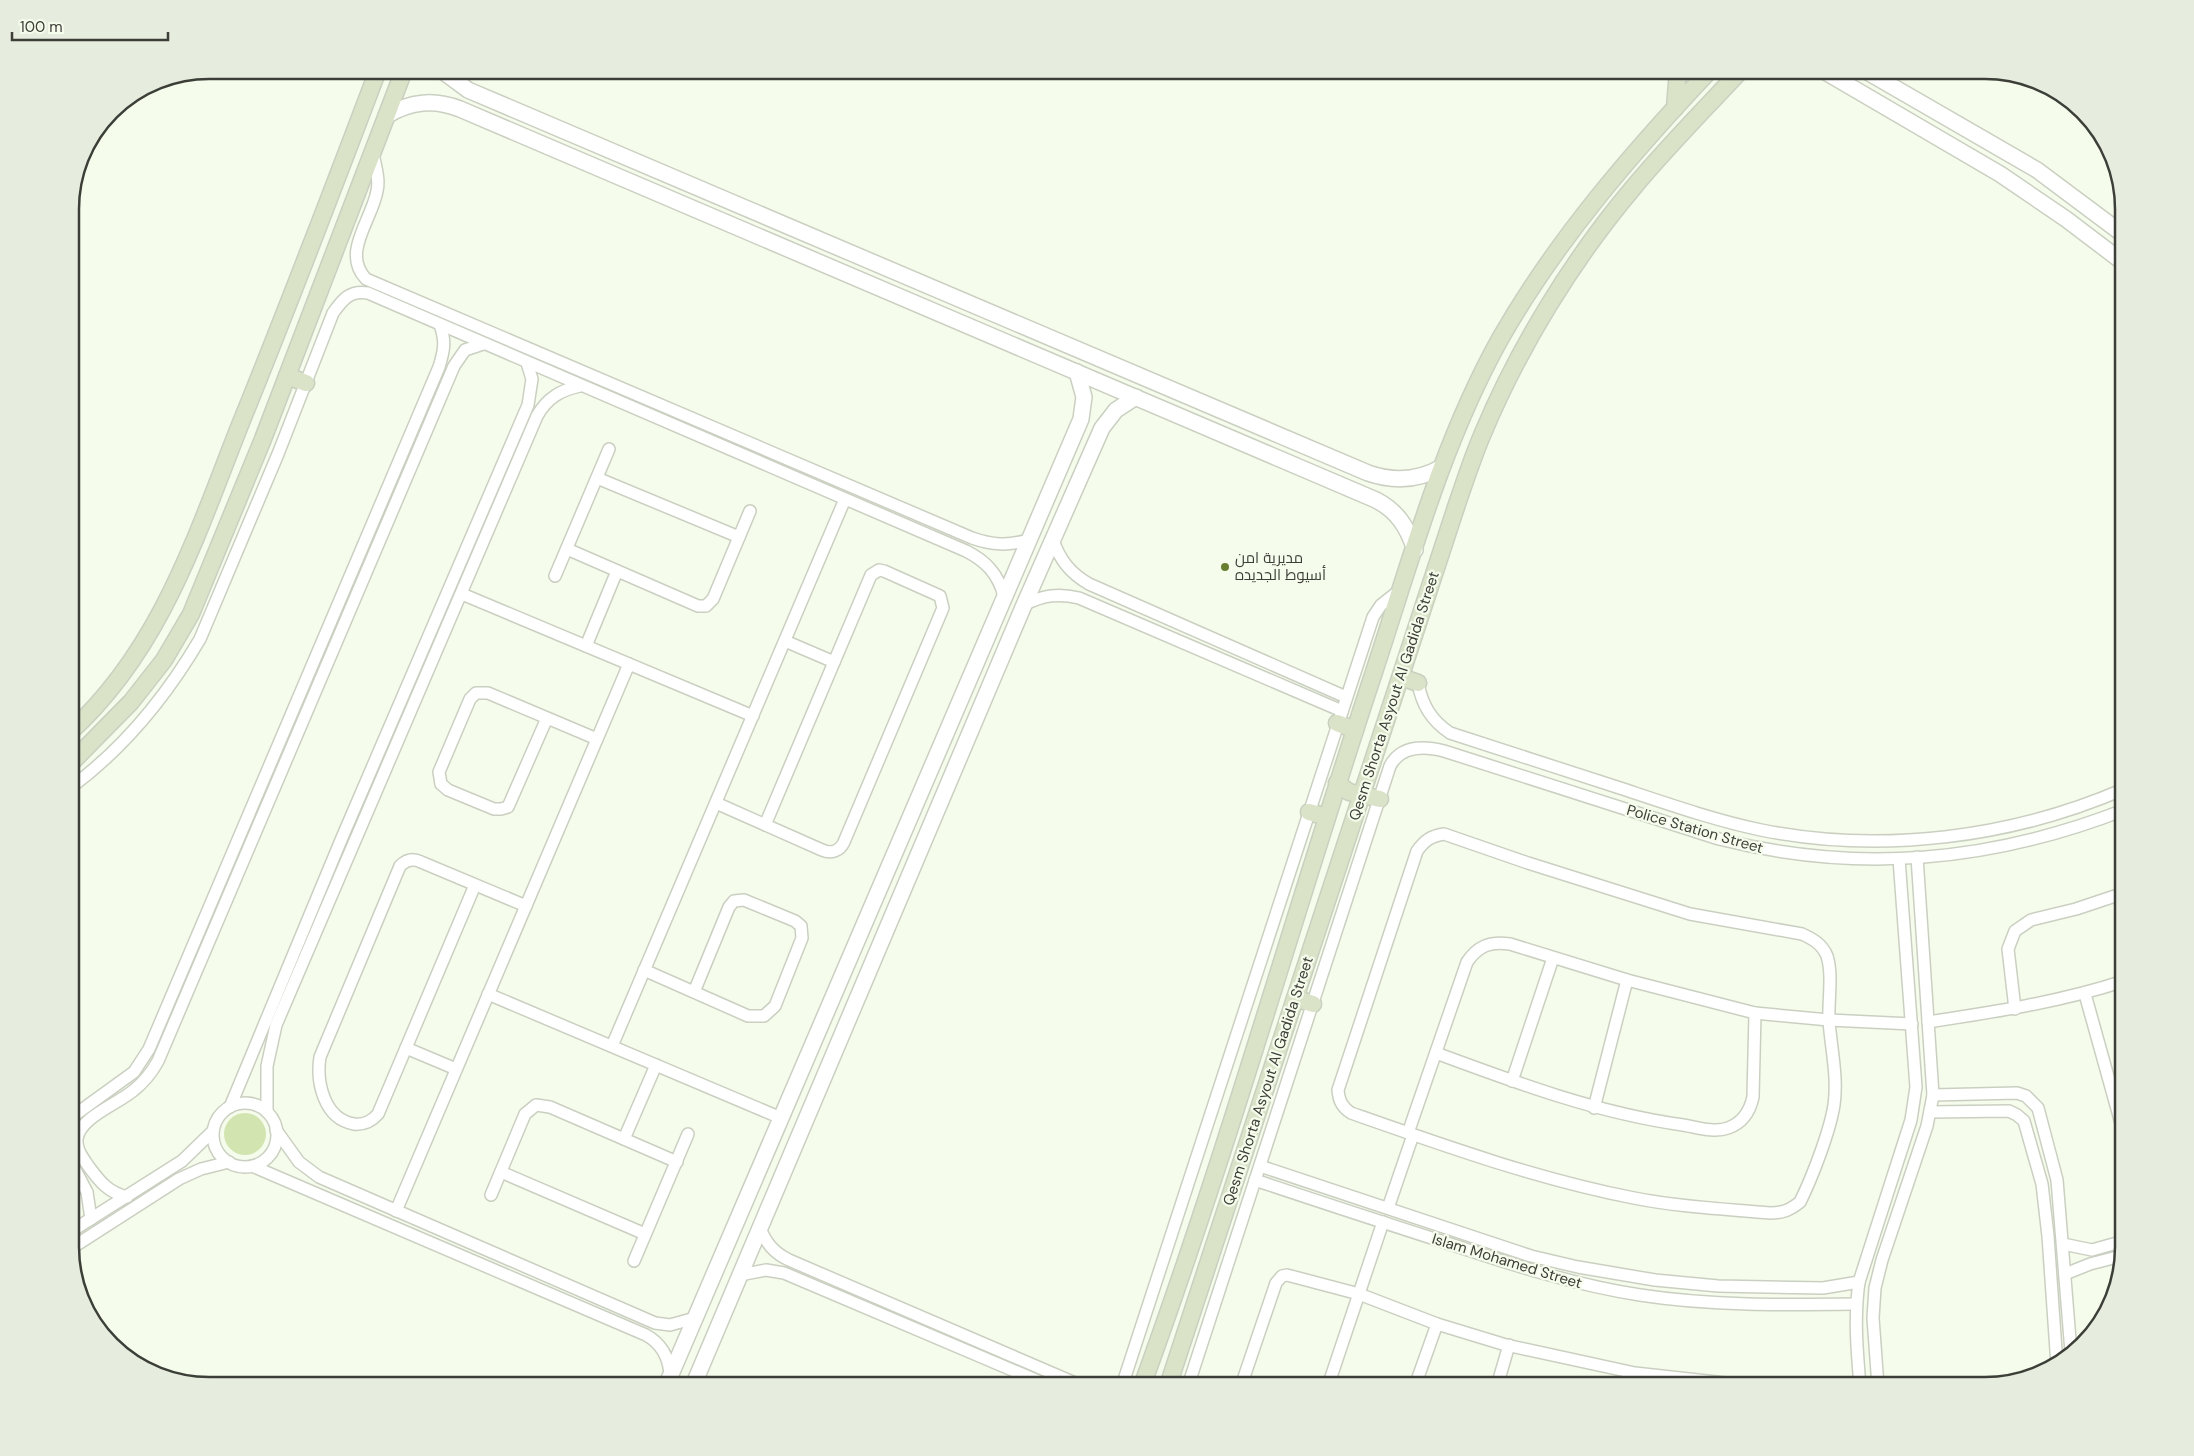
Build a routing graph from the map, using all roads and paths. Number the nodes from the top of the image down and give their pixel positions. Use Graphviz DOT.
graph roads {
  1 [pos="374,79"];
  2 [pos="400,79"];
  3 [pos="453,79"];
  4 [pos="1677,79"];
  5 [pos="1702,79"];
  6 [pos="1733,79"];
  7 [pos="1837,79"];
  8 [pos="1880,79"];
  9 [pos="1675,108"];
  10 [pos="386,116"];
  11 [pos="350,142"];
  12 [pos="373,152"];
  13 [pos="2115,228"];
  14 [pos="2115,256"];
  15 [pos="1540,274"];
  16 [pos="909,277"];
  17 [pos="372,282"];
  18 [pos="1560,288"];
  19 [pos="368,294"];
  20 [pos="901,297"];
  21 [pos="1524,300"];
  22 [pos="1545,313"];
  23 [pos="440,325"];
  24 [pos="483,344"];
  25 [pos="527,363"];
  26 [pos="1077,372"];
  27 [pos="287,376"];
  28 [pos="306,383"];
  29 [pos="580,386"];
  30 [pos="1136,397"];
  31 [pos="697,420"];
  32 [pos="239,429"];
  33 [pos="691,434"];
  34 [pos="263,439"];
  35 [pos="609,449"];
  36 [pos="1442,467"];
  37 [pos="597,478"];
  38 [pos="845,499"];
  39 [pos="907,510"];
  40 [pos="750,512"];
  41 [pos="901,523"];
  42 [pos="475,528"];
  43 [pos="487,534"];
  44 [pos="739,537"];
  45 [pos="1028,540"];
  46 [pos="1053,540"];
  47 [pos="567,549"];
  48 [pos="1415,550"];
  49 [pos="617,571"];
  50 [pos="555,576"];
  51 [pos="1402,589"];
  52 [pos="462,594"];
  53 [pos="1004,596"];
  54 [pos="1024,604"];
  55 [pos="785,640"];
  56 [pos="586,646"];
  57 [pos="834,662"];
  58 [pos="313,664"];
  59 [pos="629,664"];
  60 [pos="325,669"];
  61 [pos="1401,677"];
  62 [pos="1418,683"];
  63 [pos="1346,697"];
  64 [pos="753,716"];
  65 [pos="1340,717"];
  66 [pos="547,718"];
  67 [pos="79,723"];
  68 [pos="1355,730"];
  69 [pos="597,739"];
  70 [pos="941,744"];
  71 [pos="962,753"];
  72 [pos="79,755"];
  73 [pos="79,780"];
  74 [pos="1337,783"];
  75 [pos="2115,792"];
  76 [pos="1363,794"];
  77 [pos="1380,799"];
  78 [pos="716,803"];
  79 [pos="1309,812"];
  80 [pos="2115,813"];
  81 [pos="1327,818"];
  82 [pos="765,825"];
  83 [pos="1953,836"];
  84 [pos="341,840"];
  85 [pos="354,846"];
  86 [pos="1957,854"];
  87 [pos="1315,857"];
  88 [pos="1917,858"];
  89 [pos="1899,859"];
  90 [pos="1338,866"];
  91 [pos="476,885"];
  92 [pos="2115,896"];
  93 [pos="526,906"];
  94 [pos="1553,958"];
  95 [pos="644,970"];
  96 [pos="1627,980"];
  97 [pos="2115,984"];
  98 [pos="694,992"];
  99 [pos="488,994"];
  100 [pos="2085,994"];
  101 [pos="1295,998"];
  102 [pos="1313,1004"];
  103 [pos="2016,1009"];
  104 [pos="1755,1013"];
  105 [pos="1829,1020"];
  106 [pos="1928,1022"];
  107 [pos="1912,1024"];
  108 [pos="612,1046"];
  109 [pos="406,1048"];
  110 [pos="1436,1053"];
  111 [pos="656,1065"];
  112 [pos="456,1069"];
  113 [pos="1931,1070"];
  114 [pos="1916,1071"];
  115 [pos="1512,1081"];
  116 [pos="1933,1095"];
  117 [pos="2115,1102"];
  118 [pos="230,1106"];
  119 [pos="1594,1108"];
  120 [pos="79,1112"];
  121 [pos="267,1112"];
  122 [pos="1930,1112"];
  123 [pos="781,1118"];
  124 [pos="276,1130"];
  125 [pos="213,1131"];
  126 [pos="79,1132"];
  127 [pos="688,1134"];
  128 [pos="1410,1134"];
  129 [pos="624,1139"];
  130 [pos="767,1150"];
  131 [pos="79,1152"];
  132 [pos="790,1157"];
  133 [pos="229,1162"];
  134 [pos="676,1162"];
  135 [pos="252,1166"];
  136 [pos="1260,1166"];
  137 [pos="501,1172"];
  138 [pos="79,1177"];
  139 [pos="1255,1180"];
  140 [pos="362,1196"];
  141 [pos="491,1196"];
  142 [pos="126,1197"];
  143 [pos="1388,1208"];
  144 [pos="356,1210"];
  145 [pos="396,1210"];
  146 [pos="91,1219"];
  147 [pos="1383,1222"];
  148 [pos="79,1226"];
  149 [pos="760,1228"];
  150 [pos="1464,1233"];
  151 [pos="646,1234"];
  152 [pos="2048,1236"];
  153 [pos="2062,1239"];
  154 [pos="79,1243"];
  155 [pos="2115,1244"];
  156 [pos="1460,1247"];
  157 [pos="1867,1255"];
  158 [pos="2115,1258"];
  159 [pos="1882,1260"];
  160 [pos="634,1261"];
  161 [pos="1185,1267"];
  162 [pos="1205,1273"];
  163 [pos="2065,1274"];
  164 [pos="740,1275"];
  165 [pos="1859,1282"];
  166 [pos="577,1289"];
  167 [pos="1359,1294"];
  168 [pos="571,1303"];
  169 [pos="1856,1304"];
  170 [pos="695,1318"];
  171 [pos="1437,1324"];
  172 [pos="1509,1345"];
  173 [pos="2070,1345"];
  174 [pos="2056,1356"];
  175 [pos="668,1377"];
  176 [pos="669,1377"];
  177 [pos="697,1377"];
  178 [pos="1029,1377"];
  179 [pos="1061,1377"];
  180 [pos="1125,1377"];
  181 [pos="1145,1377"];
  182 [pos="1171,1377"];
  183 [pos="1191,1377"];
  184 [pos="1245,1377"];
  185 [pos="1331,1377"];
  186 [pos="1419,1377"];
  187 [pos="1500,1377"];
  188 [pos="1676,1377"];
  189 [pos="1859,1377"];
  190 [pos="1877,1377"];
  1 -- 11 [label="main road"];
  2 -- 10 [label="main road"];
  3 -- 16 [label="street"];
  4 -- 9 [label="main road"];
  5 -- 9 [label="main road, Qesm Shorta Asyout Al Gadida Street"];
  6 -- 18 [label="main road, Qesm Shorta Asyout Al Gadida Street"];
  7 -- 14 [label="street"];
  8 -- 13 [label="street"];
  9 -- 15 [label="main road, Qesm Shorta Asyout Al Gadida Street"];
  10 -- 12 [label="main road"];
  10 -- 20 [label="street"];
  11 -- 12 [label="main road"];
  11 -- 32 [label="main road"];
  12 -- 17 [label="street"];
  12 -- 27 [label="main road"];
  15 -- 18 [label="main road"];
  15 -- 21 [label="main road, Qesm Shorta Asyout Al Gadida Street"];
  16 -- 20 [label="street"];
  16 -- 36 [label="street"];
  17 -- 19 [label="street"];
  17 -- 31 [label="street"];
  18 -- 22 [label="main road, Qesm Shorta Asyout Al Gadida Street"];
  19 -- 23 [label="street"];
  19 -- 28 [label="street"];
  20 -- 26 [label="street"];
  21 -- 22 [label="main road"];
  21 -- 36 [label="main road, Qesm Shorta Asyout Al Gadida Street"];
  22 -- 61 [label="main road, Qesm Shorta Asyout Al Gadida Street"];
  23 -- 24 [label="street"];
  23 -- 58 [label="street"];
  24 -- 25 [label="street"];
  24 -- 60 [label="street"];
  25 -- 29 [label="street"];
  25 -- 42 [label="street"];
  26 -- 30 [label="street"];
  26 -- 45 [label="street"];
  27 -- 28 [label="main road"];
  27 -- 34 [label="main road"];
  28 -- 73 [label="street"];
  29 -- 33 [label="street"];
  29 -- 43 [label="street"];
  30 -- 46 [label="street"];
  30 -- 48 [label="street"];
  31 -- 33 [label="street"];
  31 -- 39 [label="street"];
  32 -- 34 [label="main road"];
  32 -- 67 [label="main road"];
  33 -- 38 [label="street"];
  34 -- 72 [label="main road"];
  35 -- 37 [label="street"];
  36 -- 48 [label="main road, Qesm Shorta Asyout Al Gadida Street"];
  37 -- 44 [label="street"];
  37 -- 47 [label="street"];
  38 -- 41 [label="street"];
  38 -- 55 [label="street"];
  39 -- 41 [label="street"];
  39 -- 45 [label="street"];
  40 -- 44 [label="street"];
  41 -- 53 [label="street"];
  42 -- 43 [label="street"];
  42 -- 84 [label="street"];
  43 -- 52 [label="street"];
  44 -- 49 [label="street"];
  45 -- 53 [label="street"];
  46 -- 54 [label="street"];
  46 -- 63 [label="street"];
  47 -- 49 [label="street"];
  47 -- 50 [label="street"];
  48 -- 51 [label="main road, Qesm Shorta Asyout Al Gadida Street"];
  49 -- 56 [label="street"];
  51 -- 63 [label="street"];
  51 -- 68 [label="main road, Qesm Shorta Asyout Al Gadida Street"];
  52 -- 56 [label="street"];
  52 -- 85 [label="street"];
  53 -- 70 [label="street"];
  54 -- 65 [label="street"];
  54 -- 71 [label="street"];
  55 -- 57 [label="street"];
  55 -- 64 [label="street"];
  56 -- 59 [label="street"];
  57 -- 82 [label="street"];
  57 -- 82 [label="street"];
  58 -- 60 [label="street"];
  58 -- 120 [label="street"];
  59 -- 64 [label="street"];
  59 -- 69 [label="street"];
  60 -- 126 [label="street"];
  61 -- 62 [label="main road"];
  61 -- 76 [label="main road, Qesm Shorta Asyout Al Gadida Street"];
  62 -- 83 [label="street, Police Station Street"];
  63 -- 65 [label="street"];
  64 -- 78 [label="street"];
  65 -- 68 [label="main road"];
  65 -- 79 [label="street"];
  66 -- 66 [label="street"];
  66 -- 69 [label="street"];
  68 -- 74 [label="main road, Qesm Shorta Asyout Al Gadida Street"];
  69 -- 93 [label="street"];
  70 -- 71 [label="street"];
  70 -- 123 [label="street"];
  71 -- 132 [label="street"];
  74 -- 76 [label="main road"];
  74 -- 81 [label="main road, Qesm Shorta Asyout Al Gadida Street"];
  75 -- 83 [label="street, Police Station Street"];
  76 -- 77 [label="main road"];
  76 -- 90 [label="main road, Qesm Shorta Asyout Al Gadida Street"];
  77 -- 89 [label="street, Police Station Street"];
  77 -- 102 [label="street"];
  78 -- 82 [label="street"];
  78 -- 95 [label="street"];
  79 -- 81 [label="main road"];
  79 -- 180 [label="street"];
  80 -- 86 [label="street, Police Station Street"];
  81 -- 87 [label="main road, Qesm Shorta Asyout Al Gadida Street"];
  83 -- 86 [label="street"];
  84 -- 85 [label="street"];
  84 -- 118 [label="street"];
  85 -- 121 [label="street"];
  86 -- 88 [label="street, Police Station Street"];
  87 -- 90 [label="main road"];
  87 -- 161 [label="main road, Qesm Shorta Asyout Al Gadida Street"];
  88 -- 89 [label="street, Police Station Street"];
  88 -- 106 [label="street"];
  89 -- 107 [label="street"];
  90 -- 101 [label="main road, Qesm Shorta Asyout Al Gadida Street"];
  91 -- 93 [label="street"];
  91 -- 109 [label="street"];
  91 -- 109 [label="street"];
  92 -- 103 [label="street"];
  93 -- 99 [label="street"];
  94 -- 96 [label="street"];
  94 -- 110 [label="street"];
  94 -- 115 [label="street"];
  95 -- 98 [label="street"];
  95 -- 108 [label="street"];
  96 -- 104 [label="street"];
  96 -- 119 [label="street"];
  97 -- 100 [label="street"];
  98 -- 98 [label="street"];
  99 -- 108 [label="street"];
  99 -- 112 [label="street"];
  100 -- 103 [label="street"];
  100 -- 117 [label="street"];
  101 -- 102 [label="main road"];
  101 -- 162 [label="main road, Qesm Shorta Asyout Al Gadida Street"];
  102 -- 136 [label="street"];
  103 -- 106 [label="street"];
  104 -- 105 [label="street"];
  104 -- 119 [label="street"];
  105 -- 107 [label="street"];
  105 -- 128 [label="street"];
  105 -- 128 [label="street"];
  106 -- 113 [label="street"];
  107 -- 114 [label="street"];
  108 -- 111 [label="street"];
  109 -- 112 [label="street"];
  110 -- 115 [label="street"];
  110 -- 128 [label="street"];
  111 -- 123 [label="street"];
  111 -- 129 [label="street"];
  112 -- 145 [label="street"];
  113 -- 114 [label="street"];
  113 -- 116 [label="street"];
  114 -- 157 [label="street"];
  115 -- 119 [label="street"];
  116 -- 122 [label="street"];
  116 -- 153 [label="street"];
  118 -- 121 [label="street"];
  118 -- 125 [label="street"];
  121 -- 124 [label="street"];
  122 -- 152 [label="street"];
  122 -- 159 [label="street"];
  123 -- 130 [label="street"];
  124 -- 135 [label="street"];
  124 -- 140 [label="street"];
  125 -- 133 [label="street"];
  125 -- 142 [label="street"];
  127 -- 134 [label="street"];
  128 -- 143 [label="street"];
  129 -- 134 [label="street"];
  129 -- 137 [label="street"];
  130 -- 132 [label="street"];
  130 -- 170 [label="street"];
  131 -- 142 [label="street"];
  132 -- 149 [label="street"];
  133 -- 135 [label="street"];
  133 -- 154 [label="street"];
  134 -- 151 [label="street"];
  135 -- 144 [label="street"];
  136 -- 139 [label="street"];
  136 -- 143 [label="street, Islam Mohamed Street"];
  137 -- 141 [label="street"];
  137 -- 151 [label="street"];
  138 -- 146 [label="street"];
  139 -- 147 [label="street, Islam Mohamed Street"];
  139 -- 183 [label="street"];
  140 -- 144 [label="street"];
  140 -- 145 [label="street"];
  142 -- 146 [label="street"];
  143 -- 150 [label="street, Islam Mohamed Street"];
  144 -- 168 [label="street"];
  145 -- 166 [label="street"];
  146 -- 148 [label="street"];
  147 -- 156 [label="street, Islam Mohamed Street"];
  147 -- 167 [label="street"];
  149 -- 164 [label="street"];
  149 -- 179 [label="street"];
  150 -- 156 [label="street"];
  150 -- 165 [label="street, Islam Mohamed Street"];
  151 -- 160 [label="street"];
  152 -- 153 [label="street"];
  152 -- 174 [label="street"];
  153 -- 155 [label="street"];
  153 -- 163 [label="street"];
  156 -- 169 [label="street, Islam Mohamed Street"];
  157 -- 159 [label="street"];
  157 -- 165 [label="street"];
  158 -- 163 [label="street"];
  159 -- 190 [label="street"];
  161 -- 162 [label="main road"];
  161 -- 181 [label="main road, Qesm Shorta Asyout Al Gadida Street"];
  162 -- 182 [label="main road, Qesm Shorta Asyout Al Gadida Street"];
  163 -- 173 [label="street"];
  164 -- 177 [label="street"];
  164 -- 178 [label="street"];
  165 -- 169 [label="street"];
  166 -- 168 [label="street"];
  166 -- 170 [label="street"];
  167 -- 171 [label="street"];
  167 -- 184 [label="street"];
  167 -- 185 [label="street"];
  168 -- 175 [label="street"];
  169 -- 189 [label="street"];
  170 -- 176 [label="street"];
  171 -- 172 [label="street"];
  171 -- 186 [label="street"];
  172 -- 187 [label="street"];
  172 -- 188 [label="street"];
}
